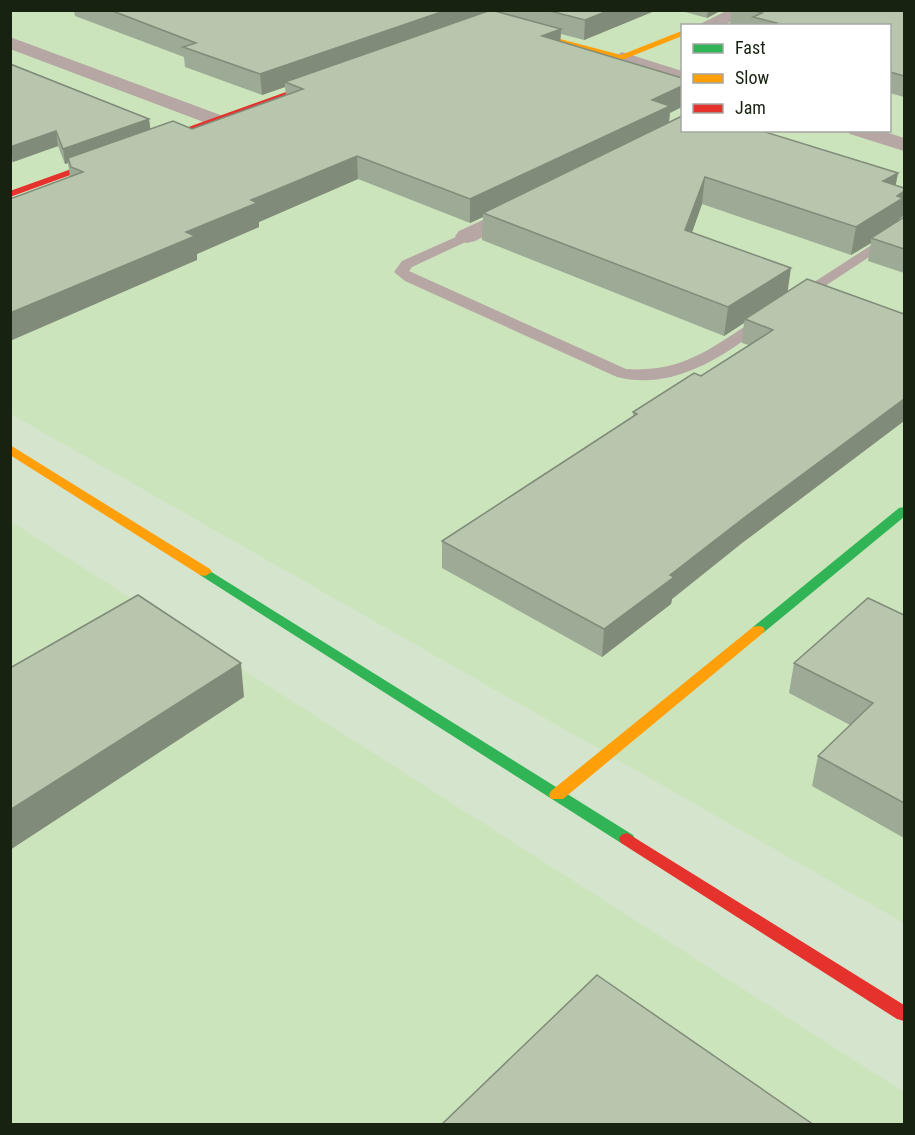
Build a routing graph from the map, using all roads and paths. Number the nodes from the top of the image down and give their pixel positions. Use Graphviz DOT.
graph roads {
  1 [pos="745,10"];
  2 [pos="710,24"];
  3 [pos="512,28"];
  4 [pos="681,34"];
  5 [pos="10,42"];
  6 [pos="622,58"];
  7 [pos="341,75"];
  8 [pos="681,77"];
  9 [pos="216,120"];
  10 [pos="863,132"];
  11 [pos="904,145"];
  12 [pos="10,194"];
  13 [pos="539,201"];
  14 [pos="904,228"];
  15 [pos="467,236"];
  16 [pos="10,449"];
  17 [pos="904,511"];
  18 [pos="557,795"];
  19 [pos="904,1014"];
  1 -- 2 [label="street"];
  3 -- 6 [label="street"];
  4 -- 6 [label="street"];
  5 -- 9 [label="street"];
  6 -- 8 [label="street"];
  7 -- 9 [label="street"];
  9 -- 12 [label="street"];
  10 -- 11 [label="street"];
  13 -- 15 [label="street"];
  14 -- 15 [label="lane"];
  16 -- 18 [label="street"];
  17 -- 18 [label="street"];
  18 -- 19 [label="street"];
}
